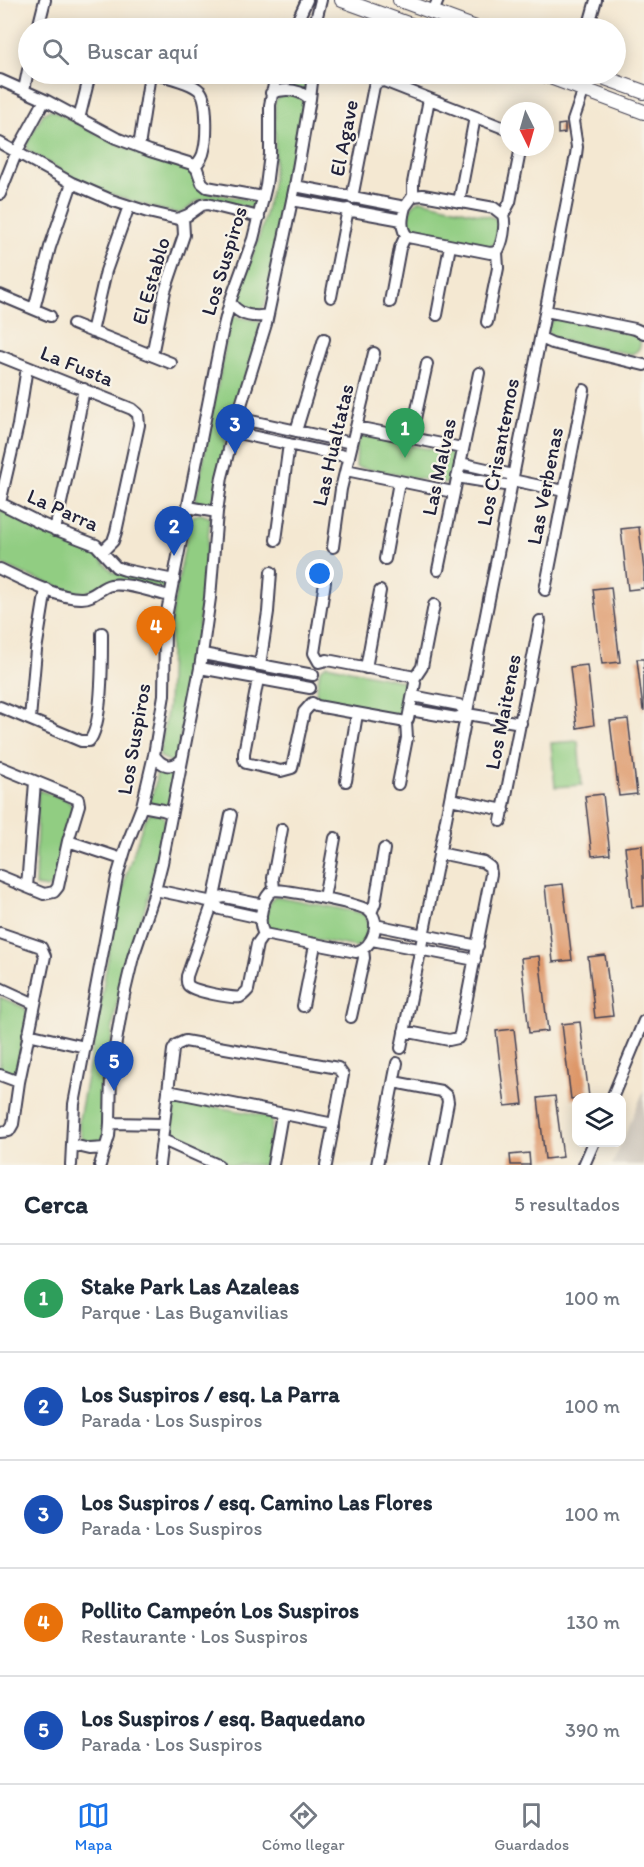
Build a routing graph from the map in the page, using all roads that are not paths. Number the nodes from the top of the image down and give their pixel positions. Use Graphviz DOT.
graph roads {
  1 [pos="45,0"];
  2 [pos="307,0"];
  3 [pos="321,0"];
  4 [pos="342,0"];
  5 [pos="400,0"];
  6 [pos="596,0"];
  7 [pos="435,6"];
  8 [pos="40,18"];
  9 [pos="299,18"];
  10 [pos="316,18"];
  11 [pos="392,18"];
  12 [pos="457,18"];
  13 [pos="591,18"];
  14 [pos="0,80"];
  15 [pos="25,84"];
  16 [pos="88,84"];
  17 [pos="148,84"];
  18 [pos="186,84"];
  19 [pos="273,84"];
  20 [pos="312,84"];
  21 [pos="376,84"];
  22 [pos="392,84"];
  23 [pos="570,84"];
  24 [pos="622,84"];
  25 [pos="584,89"];
  26 [pos="24,90"];
  27 [pos="644,92"];
  28 [pos="271,93"];
  29 [pos="310,99"];
  30 [pos="429,99"];
  31 [pos="45,100"];
  32 [pos="644,112"];
  33 [pos="475,117"];
  34 [pos="79,120"];
  35 [pos="500,127"];
  36 [pos="0,142"];
  37 [pos="139,147"];
  38 [pos="17,151"];
  39 [pos="519,156"];
  40 [pos="195,166"];
  41 [pos="72,183"];
  42 [pos="295,186"];
  43 [pos="0,194"];
  44 [pos="413,196"];
  45 [pos="264,198"];
  46 [pos="352,198"];
  47 [pos="292,200"];
  48 [pos="459,202"];
  49 [pos="129,206"];
  50 [pos="405,207"];
  51 [pos="348,209"];
  52 [pos="503,214"];
  53 [pos="183,217"];
  54 [pos="259,217"];
  55 [pos="402,220"];
  56 [pos="406,235"];
  57 [pos="450,246"];
  58 [pos="496,252"];
  59 [pos="0,295"];
  60 [pos="331,297"];
  61 [pos="230,302"];
  62 [pos="390,302"];
  63 [pos="34,309"];
  64 [pos="546,311"];
  65 [pos="268,315"];
  66 [pos="437,315"];
  67 [pos="50,316"];
  68 [pos="487,322"];
  69 [pos="73,324"];
  70 [pos="92,332"];
  71 [pos="644,333"];
  72 [pos="541,338"];
  73 [pos="324,339"];
  74 [pos="374,352"];
  75 [pos="0,356"];
  76 [pos="152,356"];
  77 [pos="171,363"];
  78 [pos="427,364"];
  79 [pos="644,365"];
  80 [pos="27,367"];
  81 [pos="479,373"];
  82 [pos="84,389"];
  83 [pos="584,390"];
  84 [pos="237,418"];
  85 [pos="356,427"];
  86 [pos="296,431"];
  87 [pos="233,432"];
  88 [pos="411,437"];
  89 [pos="352,443"];
  90 [pos="289,444"];
  91 [pos="462,448"];
  92 [pos="349,457"];
  93 [pos="460,463"];
  94 [pos="346,470"];
  95 [pos="457,477"];
  96 [pos="512,480"];
  97 [pos="399,482"];
  98 [pos="564,491"];
  99 [pos="453,492"];
  100 [pos="0,503"];
  101 [pos="188,507"];
  102 [pos="217,512"];
  103 [pos="55,530"];
  104 [pos="276,540"];
  105 [pos="333,547"];
  106 [pos="103,550"];
  107 [pos="385,559"];
  108 [pos="0,569"];
  109 [pos="438,570"];
  110 [pos="271,572"];
  111 [pos="174,580"];
  112 [pos="325,582"];
  113 [pos="46,589"];
  114 [pos="545,590"];
  115 [pos="380,591"];
  116 [pos="170,596"];
  117 [pos="434,604"];
  118 [pos="540,621"];
  119 [pos="102,633"];
  120 [pos="202,654"];
  121 [pos="319,662"];
  122 [pos="260,665"];
  123 [pos="200,668"];
  124 [pos="366,668"];
  125 [pos="313,675"];
  126 [pos="258,679"];
  127 [pos="414,679"];
  128 [pos="310,688"];
  129 [pos="413,696"];
  130 [pos="312,703"];
  131 [pos="0,707"];
  132 [pos="410,710"];
  133 [pos="357,714"];
  134 [pos="467,714"];
  135 [pos="30,719"];
  136 [pos="406,722"];
  137 [pos="521,723"];
  138 [pos="154,755"];
  139 [pos="182,759"];
  140 [pos="0,767"];
  141 [pos="346,781"];
  142 [pos="35,782"];
  143 [pos="398,784"];
  144 [pos="450,799"];
  145 [pos="142,806"];
  146 [pos="171,813"];
  147 [pos="231,815"];
  148 [pos="282,829"];
  149 [pos="335,838"];
  150 [pos="68,841"];
  151 [pos="384,849"];
  152 [pos="440,853"];
  153 [pos="122,859"];
  154 [pos="0,876"];
  155 [pos="27,887"];
  156 [pos="155,890"];
  157 [pos="274,890"];
  158 [pos="324,898"];
  159 [pos="213,902"];
  160 [pos="264,905"];
  161 [pos="371,913"];
  162 [pos="261,918"];
  163 [pos="375,926"];
  164 [pos="0,933"];
  165 [pos="264,934"];
  166 [pos="423,936"];
  167 [pos="372,940"];
  168 [pos="315,945"];
  169 [pos="478,946"];
  170 [pos="363,949"];
  171 [pos="421,949"];
  172 [pos="476,960"];
  173 [pos="0,988"];
  174 [pos="35,1004"];
  175 [pos="303,1006"];
  176 [pos="351,1017"];
  177 [pos="644,1021"];
  178 [pos="404,1031"];
  179 [pos="28,1034"];
  180 [pos="85,1047"];
  181 [pos="401,1048"];
  182 [pos="397,1063"];
  183 [pos="0,1075"];
  184 [pos="19,1082"];
  185 [pos="394,1082"];
  186 [pos="168,1091"];
  187 [pos="614,1093"];
  188 [pos="282,1114"];
  189 [pos="110,1123"];
  190 [pos="164,1124"];
  191 [pos="334,1124"];
  192 [pos="0,1132"];
  193 [pos="163,1140"];
  194 [pos="73,1145"];
  195 [pos="592,1147"];
  196 [pos="105,1148"];
  197 [pos="71,1165"];
  198 [pos="100,1165"];
  199 [pos="159,1165"];
  200 [pos="218,1165"];
  201 [pos="273,1165"];
  202 [pos="327,1165"];
  203 [pos="377,1165"];
  204 [pos="436,1165"];
  205 [pos="585,1165"];
  1 -- 8 [label="street"];
  2 -- 9 [label="street"];
  3 -- 10 [label="street"];
  4 -- 11 [label="main road"];
  5 -- 7 [label="main road"];
  6 -- 13 [label="street"];
  7 -- 12 [label="main road"];
  14 -- 26 [label="street"];
  15 -- 26 [label="street"];
  16 -- 34 [label="street"];
  17 -- 37 [label="street"];
  18 -- 40 [label="street"];
  19 -- 28 [label="street, Los Suspiros"];
  20 -- 29 [label="street"];
  21 -- 46 [label="street, El Agave"];
  22 -- 30 [label="street, El Agave"];
  23 -- 25 [label="main road"];
  24 -- 27 [label="main road"];
  25 -- 32 [label="main road"];
  25 -- 64 [label="street, Los Crisantemos"];
  26 -- 31 [label="street"];
  28 -- 29 [label="street"];
  28 -- 45 [label="street, Los Suspiros"];
  29 -- 42 [label="street"];
  30 -- 33 [label="street"];
  30 -- 44 [label="street"];
  31 -- 34 [label="street"];
  31 -- 38 [label="street"];
  33 -- 35 [label="street"];
  33 -- 48 [label="street"];
  34 -- 37 [label="street"];
  36 -- 38 [label="street"];
  37 -- 40 [label="street"];
  38 -- 41 [label="street"];
  38 -- 43 [label="street"];
  39 -- 52 [label="street"];
  40 -- 45 [label="street"];
  41 -- 49 [label="street"];
  41 -- 63 [label="street"];
  42 -- 46 [label="street"];
  42 -- 47 [label="street"];
  44 -- 48 [label="street"];
  44 -- 50 [label="street"];
  45 -- 54 [label="street, Los Suspiros"];
  46 -- 50 [label="street"];
  47 -- 51 [label="street"];
  47 -- 65 [label="street"];
  48 -- 52 [label="street"];
  49 -- 53 [label="street"];
  49 -- 70 [label="street"];
  50 -- 55 [label="street"];
  51 -- 55 [label="street"];
  51 -- 60 [label="street"];
  52 -- 58 [label="street"];
  53 -- 54 [label="street"];
  53 -- 76 [label="street, El Establo"];
  54 -- 61 [label="street, Los Suspiros"];
  55 -- 56 [label="street"];
  56 -- 57 [label="street"];
  56 -- 62 [label="street"];
  57 -- 58 [label="street"];
  57 -- 66 [label="street"];
  58 -- 68 [label="street"];
  59 -- 63 [label="street"];
  61 -- 65 [label="street"];
  61 -- 101 [label="street, Los Suspiros"];
  63 -- 67 [label="street"];
  64 -- 71 [label="street"];
  64 -- 72 [label="street, Los Crisantemos"];
  65 -- 84 [label="street"];
  69 -- 70 [label="street"];
  70 -- 76 [label="street"];
  72 -- 79 [label="street"];
  72 -- 96 [label="street, Los Crisantemos"];
  73 -- 86 [label="street"];
  74 -- 85 [label="street, Las Hualtatas"];
  75 -- 80 [label="street, La Fusta"];
  76 -- 77 [label="street"];
  78 -- 88 [label="street"];
  80 -- 82 [label="street, La Fusta"];
  80 -- 100 [label="street"];
  81 -- 91 [label="street, Las Malvas"];
  82 -- 103 [label="street"];
  82 -- 106 [label="street, La Fusta"];
  83 -- 98 [label="street, Las Verbenas"];
  84 -- 86 [label="street"];
  84 -- 87 [label="street"];
  85 -- 88 [label="street"];
  85 -- 89 [label="street, Las Hualtatas"];
  86 -- 89 [label="street"];
  87 -- 90 [label="street"];
  87 -- 102 [label="street"];
  88 -- 91 [label="street"];
  89 -- 92 [label="street, Las Hualtatas"];
  90 -- 92 [label="street"];
  90 -- 104 [label="street"];
  91 -- 93 [label="street, Las Malvas"];
  92 -- 94 [label="street, Las Hualtatas"];
  93 -- 95 [label="street, Las Malvas"];
  93 -- 96 [label="street"];
  94 -- 97 [label="street"];
  94 -- 105 [label="street, Las Hualtatas"];
  95 -- 96 [label="street"];
  95 -- 99 [label="street, Las Malvas"];
  96 -- 98 [label="street"];
  96 -- 134 [label="street, Los Crisantemos"];
  97 -- 99 [label="street"];
  97 -- 107 [label="street"];
  98 -- 114 [label="street, Las Verbenas"];
  99 -- 109 [label="street, Las Malvas"];
  100 -- 103 [label="street, La Parra"];
  101 -- 102 [label="street"];
  101 -- 111 [label="street, Los Suspiros"];
  102 -- 120 [label="street"];
  103 -- 106 [label="street, La Parra"];
  106 -- 111 [label="street, La Parra"];
  108 -- 113 [label="street"];
  110 -- 122 [label="street"];
  111 -- 116 [label="street, Los Suspiros"];
  112 -- 121 [label="street"];
  113 -- 116 [label="street"];
  113 -- 135 [label="street"];
  115 -- 124 [label="street"];
  116 -- 138 [label="street, Los Suspiros"];
  117 -- 127 [label="street"];
  118 -- 137 [label="street, Los Maitenes"];
  119 -- 135 [label="street"];
  120 -- 122 [label="street"];
  120 -- 123 [label="street"];
  121 -- 124 [label="street"];
  121 -- 125 [label="street"];
  122 -- 125 [label="street"];
  123 -- 126 [label="street"];
  123 -- 139 [label="street"];
  124 -- 127 [label="street"];
  125 -- 128 [label="street"];
  126 -- 128 [label="street"];
  126 -- 130 [label="street"];
  127 -- 129 [label="street"];
  128 -- 130 [label="street"];
  129 -- 132 [label="street"];
  129 -- 134 [label="street"];
  130 -- 133 [label="street"];
  131 -- 135 [label="street"];
  132 -- 134 [label="street"];
  132 -- 136 [label="street"];
  133 -- 136 [label="street"];
  133 -- 141 [label="street"];
  134 -- 137 [label="street"];
  134 -- 144 [label="street, Los Crisantemos"];
  136 -- 143 [label="street"];
  137 -- 144 [label="street, Los Maitenes"];
  138 -- 139 [label="street"];
  138 -- 145 [label="street, Los Suspiros"];
  139 -- 146 [label="street"];
  140 -- 142 [label="street"];
  142 -- 150 [label="street"];
  142 -- 155 [label="street"];
  144 -- 152 [label="street, Los Crisantemos"];
  145 -- 146 [label="street"];
  145 -- 153 [label="street, Los Suspiros"];
  146 -- 156 [label="street"];
  147 -- 159 [label="street"];
  148 -- 157 [label="street"];
  149 -- 158 [label="street"];
  150 -- 153 [label="street"];
  150 -- 155 [label="street"];
  151 -- 161 [label="street"];
  152 -- 166 [label="street, Los Crisantemos"];
  152 -- 169 [label="street"];
  153 -- 180 [label="street, Los Suspiros"];
  154 -- 155 [label="street"];
  156 -- 159 [label="street"];
  156 -- 189 [label="street"];
  157 -- 158 [label="street"];
  157 -- 160 [label="street"];
  158 -- 161 [label="street"];
  159 -- 160 [label="street"];
  159 -- 162 [label="street"];
  159 -- 165 [label="street"];
  160 -- 162 [label="street"];
  161 -- 163 [label="street"];
  162 -- 165 [label="street"];
  163 -- 166 [label="street"];
  163 -- 167 [label="street"];
  164 -- 174 [label="street"];
  165 -- 168 [label="street"];
  166 -- 169 [label="street"];
  166 -- 171 [label="street, Los Crisantemos"];
  167 -- 170 [label="street"];
  167 -- 171 [label="street"];
  168 -- 170 [label="street"];
  168 -- 175 [label="street"];
  169 -- 172 [label="street"];
  170 -- 176 [label="street"];
  171 -- 172 [label="street"];
  171 -- 178 [label="street, Los Crisantemos"];
  172 -- 178 [label="street"];
  173 -- 174 [label="street"];
  174 -- 179 [label="street"];
  177 -- 187 [label="street"];
  178 -- 181 [label="street, Los Crisantemos"];
  179 -- 180 [label="street"];
  179 -- 184 [label="street"];
  180 -- 194 [label="street, Los Suspiros"];
  182 -- 185 [label="street"];
  183 -- 184 [label="street"];
  184 -- 192 [label="street"];
  185 -- 203 [label="street"];
  185 -- 204 [label="street"];
  186 -- 188 [label="street"];
  186 -- 190 [label="street"];
  186 -- 191 [label="street"];
  188 -- 191 [label="street"];
  188 -- 201 [label="street"];
  189 -- 190 [label="street"];
  189 -- 196 [label="street"];
  190 -- 193 [label="street"];
  191 -- 202 [label="street"];
  193 -- 199 [label="street"];
  193 -- 200 [label="street"];
  194 -- 196 [label="street"];
  194 -- 197 [label="street, Los Suspiros"];
  195 -- 205 [label="street"];
  196 -- 198 [label="street"];
}
